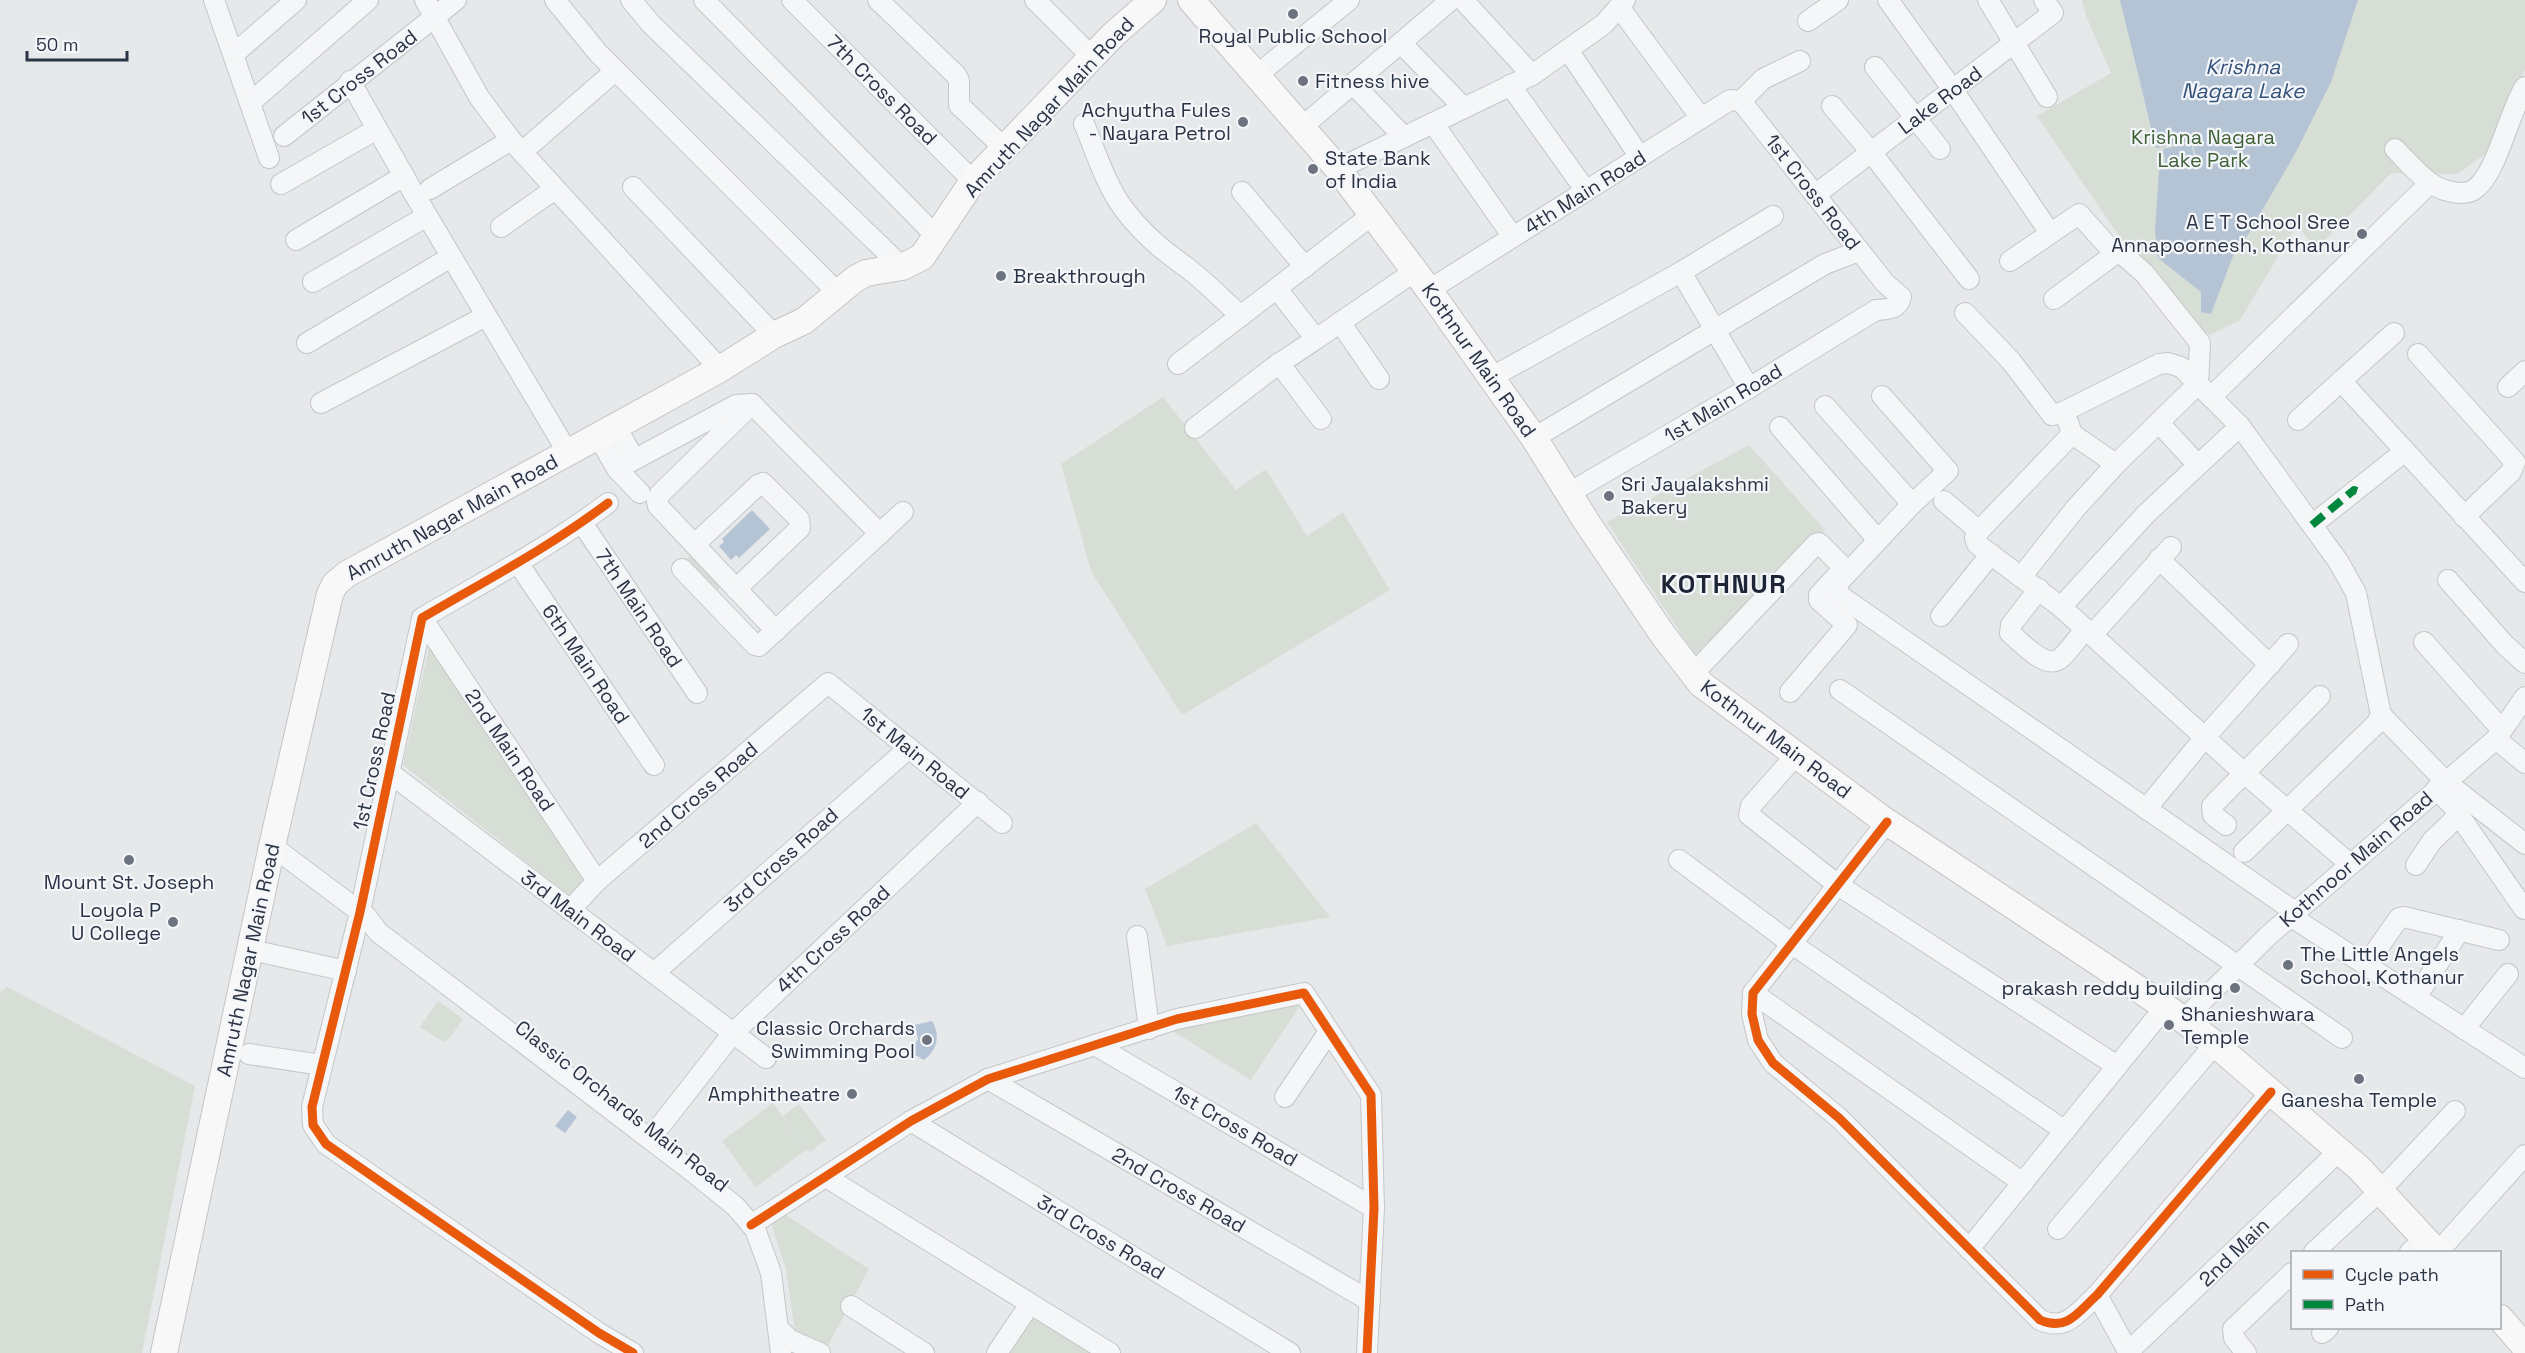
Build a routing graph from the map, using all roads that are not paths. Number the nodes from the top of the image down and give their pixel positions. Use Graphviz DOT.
graph roads {
  1 [pos="214,0"];
  2 [pos="296,0"];
  3 [pos="368,0"];
  4 [pos="425,0"];
  5 [pos="456,0"];
  6 [pos="555,0"];
  7 [pos="631,0"];
  8 [pos="704,0"];
  9 [pos="792,0"];
  10 [pos="878,0"];
  11 [pos="1035,0"];
  12 [pos="1153,0"];
  13 [pos="1191,0"];
  14 [pos="1349,0"];
  15 [pos="1451,0"];
  16 [pos="1463,0"];
  17 [pos="1838,0"];
  18 [pos="1888,0"];
  19 [pos="1988,0"];
  20 [pos="2044,0"];
  21 [pos="1622,4"];
  22 [pos="434,18"];
  23 [pos="1808,21"];
  24 [pos="2015,42"];
  25 [pos="1401,43"];
  26 [pos="1568,50"];
  27 [pos="234,54"];
  28 [pos="1092,57"];
  29 [pos="1800,61"];
  30 [pos="1875,67"];
  31 [pos="615,71"];
  32 [pos="1257,75"];
  33 [pos="1532,75"];
  34 [pos="350,81"];
  35 [pos="1353,84"];
  36 [pos="1510,85"];
  37 [pos="1953,90"];
  38 [pos="2524,91"];
  39 [pos="2047,97"];
  40 [pos="1742,101"];
  41 [pos="250,103"];
  42 [pos="1832,106"];
  43 [pos="1464,108"];
  44 [pos="1701,118"];
  45 [pos="1917,118"];
  46 [pos="1433,123"];
  47 [pos="1084,124"];
  48 [pos="1302,127"];
  49 [pos="377,129"];
  50 [pos="284,136"];
  51 [pos="1404,137"];
  52 [pos="516,146"];
  53 [pos="1004,148"];
  54 [pos="1940,149"];
  55 [pos="2395,149"];
  56 [pos="1871,152"];
  57 [pos="1640,157"];
  58 [pos="269,158"];
  59 [pos="1338,169"];
  60 [pos="404,176"];
  61 [pos="973,181"];
  62 [pos="2430,183"];
  63 [pos="281,184"];
  64 [pos="633,187"];
  65 [pos="430,189"];
  66 [pos="555,189"];
  67 [pos="1586,191"];
  68 [pos="1242,192"];
  69 [pos="1815,195"];
  70 [pos="1372,215"];
  71 [pos="427,216"];
  72 [pos="1773,216"];
  73 [pos="501,227"];
  74 [pos="2050,233"];
  75 [pos="937,237"];
  76 [pos="1512,237"];
  77 [pos="296,240"];
  78 [pos="1859,250"];
  79 [pos="2115,254"];
  80 [pos="451,257"];
  81 [pos="2010,261"];
  82 [pos="902,267"];
  83 [pos="1305,267"];
  84 [pos="1681,272"];
  85 [pos="1969,279"];
  86 [pos="1422,280"];
  87 [pos="313,282"];
  88 [pos="1277,289"];
  89 [pos="838,293"];
  90 [pos="2054,299"];
  91 [pos="1876,310"];
  92 [pos="1965,313"];
  93 [pos="486,316"];
  94 [pos="1241,316"];
  95 [pos="1340,322"];
  96 [pos="1714,330"];
  97 [pos="2394,333"];
  98 [pos="774,336"];
  99 [pos="1316,339"];
  100 [pos="307,343"];
  101 [pos="2418,354"];
  102 [pos="1280,363"];
  103 [pos="1178,364"];
  104 [pos="720,369"];
  105 [pos="2525,371"];
  106 [pos="1492,377"];
  107 [pos="1379,379"];
  108 [pos="2341,381"];
  109 [pos="2203,385"];
  110 [pos="2508,387"];
  111 [pos="1749,388"];
  112 [pos="1882,396"];
  113 [pos="321,403"];
  114 [pos="752,405"];
  115 [pos="1825,406"];
  116 [pos="2064,412"];
  117 [pos="1321,419"];
  118 [pos="2298,420"];
  119 [pos="2160,424"];
  120 [pos="2240,426"];
  121 [pos="1780,427"];
  122 [pos="1195,428"];
  123 [pos="607,431"];
  124 [pos="2072,434"];
  125 [pos="1534,438"];
  126 [pos="2404,452"];
  127 [pos="568,453"];
  128 [pos="634,459"];
  129 [pos="2116,464"];
  130 [pos="2198,465"];
  131 [pos="617,469"];
  132 [pos="640,493"];
  133 [pos="1569,493"];
  134 [pos="1944,501"];
  135 [pos="608,503"];
  136 [pos="1912,504"];
  137 [pos="903,512"];
  138 [pos="2464,517"];
  139 [pos="582,523"];
  140 [pos="2312,525"];
  141 [pos="1979,531"];
  142 [pos="880,534"];
  143 [pos="1878,540"];
  144 [pos="695,544"];
  145 [pos="1991,554"];
  146 [pos="518,563"];
  147 [pos="682,569"];
  148 [pos="2021,577"];
  149 [pos="2448,580"];
  150 [pos="2525,582"];
  151 [pos="736,589"];
  152 [pos="2039,590"];
  153 [pos="2061,607"];
  154 [pos="1941,616"];
  155 [pos="422,618"];
  156 [pos="776,631"];
  157 [pos="2089,632"];
  158 [pos="2424,642"];
  159 [pos="2288,644"];
  160 [pos="2525,663"];
  161 [pos="2270,665"];
  162 [pos="1693,674"];
  163 [pos="828,682"];
  164 [pos="1840,690"];
  165 [pos="1790,692"];
  166 [pos="697,693"];
  167 [pos="2320,696"];
  168 [pos="2525,697"];
  169 [pos="2381,715"];
  170 [pos="2499,735"];
  171 [pos="2206,736"];
  172 [pos="909,748"];
  173 [pos="1797,754"];
  174 [pos="2525,763"];
  175 [pos="654,765"];
  176 [pos="390,773"];
  177 [pos="2244,773"];
  178 [pos="2441,785"];
  179 [pos="978,802"];
  180 [pos="2146,808"];
  181 [pos="2289,810"];
  182 [pos="2459,814"];
  183 [pos="1887,822"];
  184 [pos="1002,823"];
  185 [pos="2226,825"];
  186 [pos="2525,844"];
  187 [pos="272,846"];
  188 [pos="2244,852"];
  189 [pos="1680,860"];
  190 [pos="2350,864"];
  191 [pos="2416,865"];
  192 [pos="597,881"];
  193 [pos="1838,885"];
  194 [pos="2524,909"];
  195 [pos="570,910"];
  196 [pos="2293,914"];
  197 [pos="364,915"];
  198 [pos="2460,930"];
  199 [pos="1137,936"];
  200 [pos="2499,940"];
  201 [pos="1792,944"];
  202 [pos="265,953"];
  203 [pos="2239,964"];
  204 [pos="2366,965"];
  205 [pos="346,971"];
  206 [pos="654,973"];
  207 [pos="2508,974"];
  208 [pos="1753,993"];
  209 [pos="2416,997"];
  210 [pos="2174,1014"];
  211 [pos="1149,1029"];
  212 [pos="2464,1029"];
  213 [pos="733,1033"];
  214 [pos="1328,1033"];
  215 [pos="2342,1038"];
  216 [pos="2215,1044"];
  217 [pos="1095,1045"];
  218 [pos="249,1054"];
  219 [pos="766,1058"];
  220 [pos="322,1065"];
  221 [pos="2117,1066"];
  222 [pos="2525,1068"];
  223 [pos="988,1079"];
  224 [pos="2271,1092"];
  225 [pos="1285,1097"];
  226 [pos="2455,1111"];
  227 [pos="911,1121"];
  228 [pos="2065,1131"];
  229 [pos="654,1135"];
  230 [pos="2339,1151"];
  231 [pos="2525,1155"];
  232 [pos="826,1178"];
  233 [pos="2023,1183"];
  234 [pos="2380,1191"];
  235 [pos="1374,1208"];
  236 [pos="756,1222"];
  237 [pos="2058,1229"];
  238 [pos="2427,1249"];
  239 [pos="1969,1250"];
  240 [pos="2315,1251"];
  241 [pos="2291,1274"];
  242 [pos="2097,1295"];
  243 [pos="1370,1301"];
  244 [pos="1030,1304"];
  245 [pos="851,1306"];
  246 [pos="785,1344"];
  247 [pos="164,1353"];
  248 [pos="633,1353"];
  249 [pos="820,1353"];
  250 [pos="924,1353"];
  251 [pos="997,1353"];
  252 [pos="1110,1353"];
  253 [pos="1290,1353"];
  254 [pos="1367,1353"];
  255 [pos="2128,1353"];
  256 [pos="2246,1353"];
  1 -- 27 [label="street"];
  2 -- 27 [label="street"];
  3 -- 41 [label="street"];
  4 -- 22 [label="street"];
  5 -- 22 [label="street, 1st Cross Road"];
  6 -- 31 [label="street"];
  7 -- 82 [label="street"];
  8 -- 75 [label="street"];
  9 -- 61 [label="street, 7th Cross Road"];
  10 -- 53 [label="street"];
  11 -- 28 [label="street"];
  12 -- 28 [label="main road, Amruth Nagar Main Road"];
  13 -- 32 [label="main road, Kothnur Main Road"];
  14 -- 32 [label="street"];
  15 -- 25 [label="street"];
  16 -- 33 [label="street"];
  17 -- 23 [label="street"];
  18 -- 37 [label="street"];
  19 -- 24 [label="street"];
  20 -- 24 [label="street, Lake Road"];
  21 -- 26 [label="street"];
  21 -- 44 [label="street"];
  22 -- 34 [label="street, 1st Cross Road"];
  22 -- 52 [label="street"];
  24 -- 37 [label="street, Lake Road"];
  24 -- 39 [label="street"];
  25 -- 35 [label="street"];
  25 -- 43 [label="street"];
  26 -- 33 [label="street"];
  26 -- 57 [label="street"];
  27 -- 41 [label="street"];
  28 -- 53 [label="main road, Amruth Nagar Main Road"];
  29 -- 40 [label="street"];
  30 -- 45 [label="street"];
  31 -- 52 [label="street"];
  31 -- 89 [label="street"];
  32 -- 48 [label="main road, Kothnur Main Road"];
  33 -- 36 [label="street"];
  34 -- 49 [label="street"];
  34 -- 50 [label="street, 1st Cross Road"];
  35 -- 48 [label="street"];
  35 -- 51 [label="street"];
  36 -- 43 [label="street"];
  36 -- 67 [label="street"];
  37 -- 45 [label="street, Lake Road"];
  37 -- 74 [label="street"];
  38 -- 62 [label="street"];
  40 -- 44 [label="street, 4th Main Road"];
  40 -- 69 [label="street, 1st Cross Road"];
  41 -- 58 [label="street"];
  42 -- 56 [label="street"];
  43 -- 46 [label="street"];
  44 -- 57 [label="street, 4th Main Road"];
  45 -- 54 [label="street"];
  45 -- 56 [label="street, Lake Road"];
  46 -- 51 [label="street"];
  46 -- 76 [label="street"];
  47 -- 94 [label="street"];
  48 -- 59 [label="main road, Kothnur Main Road"];
  49 -- 60 [label="street"];
  49 -- 63 [label="street"];
  51 -- 59 [label="street"];
  52 -- 65 [label="street"];
  52 -- 66 [label="street"];
  53 -- 61 [label="main road, Amruth Nagar Main Road"];
  55 -- 62 [label="street"];
  56 -- 69 [label="street, Lake Road"];
  56 -- 85 [label="street"];
  57 -- 67 [label="street, 4th Main Road"];
  59 -- 70 [label="main road, Kothnur Main Road"];
  60 -- 71 [label="street"];
  60 -- 77 [label="street"];
  61 -- 75 [label="main road, Amruth Nagar Main Road"];
  62 -- 109 [label="street"];
  64 -- 98 [label="street"];
  66 -- 73 [label="street"];
  66 -- 104 [label="street"];
  67 -- 76 [label="street, 4th Main Road"];
  68 -- 83 [label="street"];
  69 -- 78 [label="street, 1st Cross Road"];
  70 -- 83 [label="street"];
  70 -- 86 [label="main road, Kothnur Main Road"];
  71 -- 80 [label="street"];
  71 -- 87 [label="street"];
  72 -- 84 [label="street"];
  74 -- 79 [label="street"];
  74 -- 81 [label="street"];
  75 -- 82 [label="main road, Amruth Nagar Main Road"];
  76 -- 86 [label="street, 4th Main Road"];
  78 -- 91 [label="street, 1st Cross Road"];
  78 -- 96 [label="street"];
  79 -- 90 [label="street"];
  79 -- 109 [label="street"];
  80 -- 93 [label="street"];
  80 -- 100 [label="street"];
  82 -- 89 [label="main road, Amruth Nagar Main Road"];
  83 -- 88 [label="street"];
  84 -- 96 [label="street"];
  84 -- 106 [label="street"];
  86 -- 95 [label="street, 4th Main Road"];
  86 -- 106 [label="main road, Kothnur Main Road"];
  88 -- 94 [label="street"];
  88 -- 99 [label="street"];
  89 -- 98 [label="main road, Amruth Nagar Main Road"];
  91 -- 111 [label="street, 1st Main Road"];
  92 -- 116 [label="street"];
  93 -- 113 [label="street"];
  93 -- 127 [label="street"];
  94 -- 103 [label="street"];
  95 -- 99 [label="street, 4th Main Road"];
  95 -- 107 [label="street"];
  96 -- 111 [label="street"];
  96 -- 125 [label="street"];
  97 -- 108 [label="street"];
  98 -- 104 [label="main road, Amruth Nagar Main Road"];
  99 -- 102 [label="street, 4th Main Road"];
  101 -- 138 [label="street"];
  102 -- 117 [label="street"];
  102 -- 122 [label="street, 4th Main Road"];
  104 -- 123 [label="main road, Amruth Nagar Main Road"];
  105 -- 110 [label="street"];
  106 -- 125 [label="main road, Kothnur Main Road"];
  108 -- 118 [label="street"];
  108 -- 126 [label="street"];
  109 -- 116 [label="street"];
  109 -- 119 [label="street"];
  109 -- 120 [label="street"];
  111 -- 133 [label="street, 1st Main Road"];
  112 -- 136 [label="street"];
  114 -- 128 [label="street"];
  114 -- 142 [label="street"];
  114 -- 144 [label="street"];
  115 -- 136 [label="street"];
  116 -- 124 [label="street"];
  119 -- 129 [label="street"];
  119 -- 130 [label="street"];
  120 -- 130 [label="street"];
  120 -- 140 [label="street"];
  121 -- 143 [label="street"];
  123 -- 127 [label="main road, Amruth Nagar Main Road"];
  123 -- 128 [label="street"];
  123 -- 131 [label="street"];
  124 -- 129 [label="street"];
  124 -- 141 [label="street"];
  125 -- 133 [label="main road, Kothnur Main Road"];
  126 -- 138 [label="street"];
  126 -- 140 [label="street"];
  127 -- 187 [label="main road, Amruth Nagar Main Road"];
  128 -- 131 [label="street"];
  129 -- 148 [label="street"];
  130 -- 153 [label="street"];
  131 -- 132 [label="street"];
  133 -- 162 [label="main road, Kothnur Main Road"];
  134 -- 141 [label="street"];
  135 -- 139 [label="street"];
  136 -- 143 [label="street"];
  137 -- 142 [label="street"];
  138 -- 150 [label="street"];
  139 -- 146 [label="street"];
  139 -- 166 [label="street, 7th Main Road"];
  140 -- 169 [label="street"];
  141 -- 145 [label="street"];
  142 -- 156 [label="street"];
  143 -- 180 [label="street"];
  144 -- 151 [label="street"];
  144 -- 151 [label="street"];
  145 -- 148 [label="street"];
  145 -- 154 [label="street"];
  146 -- 155 [label="street"];
  146 -- 175 [label="street, 6th Main Road"];
  147 -- 156 [label="street"];
  148 -- 152 [label="street"];
  149 -- 160 [label="street"];
  151 -- 156 [label="street"];
  152 -- 153 [label="street"];
  152 -- 157 [label="street"];
  153 -- 157 [label="street"];
  155 -- 176 [label="street, 1st Cross Road"];
  155 -- 192 [label="street, 2nd Main Road"];
  157 -- 161 [label="street"];
  157 -- 171 [label="street"];
  158 -- 170 [label="street"];
  159 -- 161 [label="street"];
  161 -- 171 [label="street"];
  162 -- 165 [label="street"];
  162 -- 173 [label="main road, Kothnur Main Road"];
  163 -- 172 [label="street, 1st Main Road"];
  163 -- 192 [label="street, 2nd Cross Road"];
  164 -- 203 [label="street"];
  167 -- 177 [label="street"];
  168 -- 170 [label="street, Kothnoor Main Road"];
  169 -- 178 [label="street"];
  169 -- 181 [label="street"];
  170 -- 174 [label="street"];
  170 -- 178 [label="street, Kothnoor Main Road"];
  171 -- 177 [label="street"];
  171 -- 180 [label="street"];
  172 -- 179 [label="street, 1st Main Road"];
  172 -- 206 [label="street, 3rd Cross Road"];
  173 -- 183 [label="main road, Kothnur Main Road"];
  173 -- 193 [label="street"];
  176 -- 195 [label="street, 3rd Main Road"];
  176 -- 197 [label="street, 1st Cross Road"];
  177 -- 181 [label="street"];
  177 -- 185 [label="street"];
  178 -- 182 [label="street"];
  178 -- 186 [label="street"];
  178 -- 190 [label="street, Kothnoor Main Road"];
  179 -- 184 [label="street, 1st Main Road"];
  179 -- 213 [label="street, 4th Cross Road"];
  180 -- 196 [label="street"];
  181 -- 188 [label="street"];
  181 -- 190 [label="street"];
  182 -- 191 [label="street"];
  182 -- 194 [label="street"];
  183 -- 193 [label="street"];
  183 -- 210 [label="main road, Kothnur Main Road"];
  187 -- 197 [label="street, Classic Orchards Main Road"];
  187 -- 247 [label="main road, Amruth Nagar Main Road"];
  189 -- 201 [label="street"];
  190 -- 196 [label="street, Kothnoor Main Road"];
  192 -- 195 [label="street, 2nd Cross Road"];
  193 -- 201 [label="street"];
  193 -- 221 [label="street"];
  195 -- 206 [label="street, 3rd Main Road"];
  196 -- 203 [label="street, Kothnoor Main Road"];
  196 -- 204 [label="street"];
  197 -- 205 [label="street, 1st Cross Road"];
  197 -- 229 [label="street, Classic Orchards Main Road"];
  198 -- 200 [label="street"];
  198 -- 204 [label="street"];
  198 -- 209 [label="street"];
  199 -- 211 [label="street"];
  201 -- 208 [label="street"];
  201 -- 228 [label="street"];
  202 -- 205 [label="street"];
  203 -- 210 [label="street, Kothnoor Main Road"];
  203 -- 215 [label="street"];
  204 -- 209 [label="street"];
  205 -- 220 [label="street, 1st Cross Road"];
  206 -- 213 [label="street, 3rd Main Road"];
  207 -- 212 [label="street"];
  208 -- 233 [label="street"];
  208 -- 239 [label="street"];
  209 -- 212 [label="street"];
  210 -- 216 [label="main road, Kothnur Main Road"];
  210 -- 221 [label="street, Kothnoor Main Road"];
  211 -- 214 [label="street"];
  211 -- 217 [label="street"];
  212 -- 222 [label="street"];
  213 -- 219 [label="street, 3rd Main Road"];
  213 -- 229 [label="street, 4th Cross Road"];
  214 -- 225 [label="street"];
  214 -- 235 [label="street"];
  216 -- 224 [label="main road, Kothnur Main Road"];
  216 -- 237 [label="street"];
  217 -- 223 [label="street"];
  217 -- 235 [label="street, 1st Cross Road"];
  218 -- 220 [label="street"];
  220 -- 248 [label="street, 1st Cross Road"];
  221 -- 228 [label="street, Kothnoor Main Road"];
  223 -- 227 [label="street"];
  223 -- 243 [label="street, 2nd Cross Road"];
  224 -- 230 [label="main road, Kothnur Main Road"];
  224 -- 242 [label="street"];
  226 -- 234 [label="street"];
  227 -- 232 [label="street"];
  227 -- 253 [label="street, 3rd Cross Road"];
  228 -- 233 [label="street, Kothnoor Main Road"];
  229 -- 236 [label="street, Classic Orchards Main Road"];
  230 -- 234 [label="main road, Kothnur Main Road"];
  230 -- 255 [label="street, 2nd Main"];
  231 -- 238 [label="street"];
  232 -- 236 [label="street"];
  232 -- 244 [label="street"];
  233 -- 239 [label="street, Kothnoor Main Road"];
  234 -- 238 [label="main road, Kothnur Main Road"];
  234 -- 240 [label="street"];
  235 -- 243 [label="street"];
  236 -- 246 [label="street, Classic Orchards Main Road"];
  239 -- 242 [label="street"];
  241 -- 256 [label="street"];
  242 -- 255 [label="street"];
  243 -- 254 [label="street"];
  244 -- 251 [label="street"];
  244 -- 252 [label="street"];
  245 -- 250 [label="street"];
  246 -- 249 [label="street"];
}
